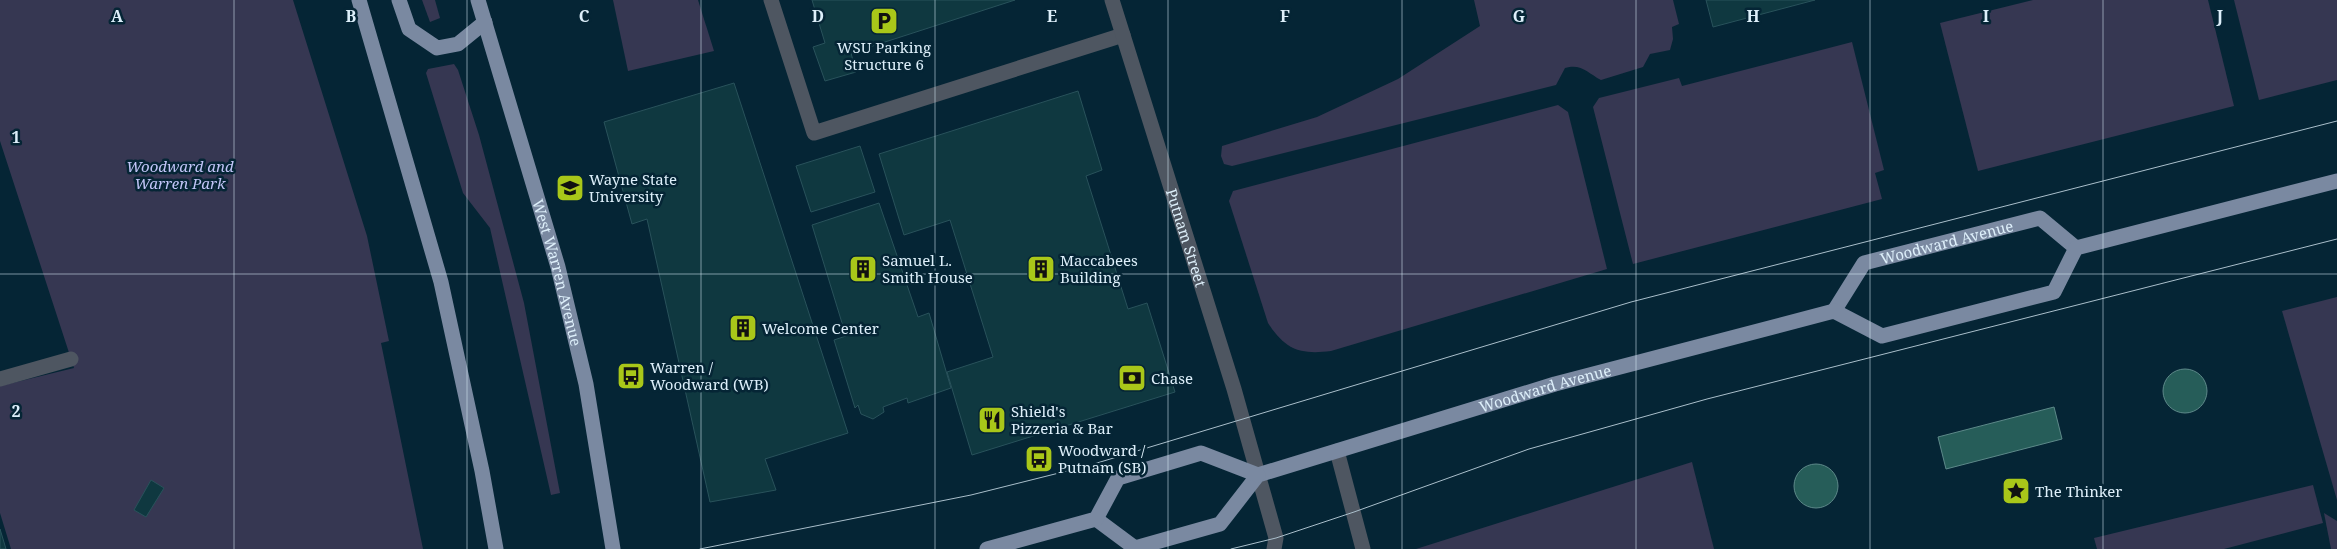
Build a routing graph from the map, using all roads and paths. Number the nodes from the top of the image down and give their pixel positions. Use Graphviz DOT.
graph roads {
  1 [pos="360,0"];
  2 [pos="399,0"];
  3 [pos="478,0"];
  4 [pos="771,0"];
  5 [pos="1112,0"];
  6 [pos="485,22"];
  7 [pos="1123,35"];
  8 [pos="2337,182"];
  9 [pos="2076,248"];
  10 [pos="1834,311"];
  11 [pos="71,359"];
  12 [pos="0,379"];
  13 [pos="1337,450"];
  14 [pos="1258,475"];
  15 [pos="1096,519"];
  16 [pos="496,549"];
  17 [pos="613,549"];
  18 [pos="987,549"];
  19 [pos="1274,549"];
  20 [pos="1363,549"];
  1 -- 16 [label="main road"];
  2 -- 6 [label="main road"];
  3 -- 6 [label="main road, West Warren Avenue"];
  4 -- 7 [label="street"];
  5 -- 7 [label="street, Putnam Street"];
  6 -- 17 [label="main road, West Warren Avenue"];
  7 -- 14 [label="street, Putnam Street"];
  8 -- 9 [label="main road"];
  9 -- 10 [label="main road"];
  9 -- 10 [label="main road, Woodward Avenue"];
  10 -- 13 [label="main road, Woodward Avenue"];
  11 -- 12 [label="street"];
  13 -- 14 [label="main road, Woodward Avenue"];
  13 -- 20 [label="street"];
  14 -- 15 [label="main road"];
  14 -- 15 [label="main road"];
  14 -- 19 [label="street, Putnam Street"];
  15 -- 18 [label="main road"];
}
